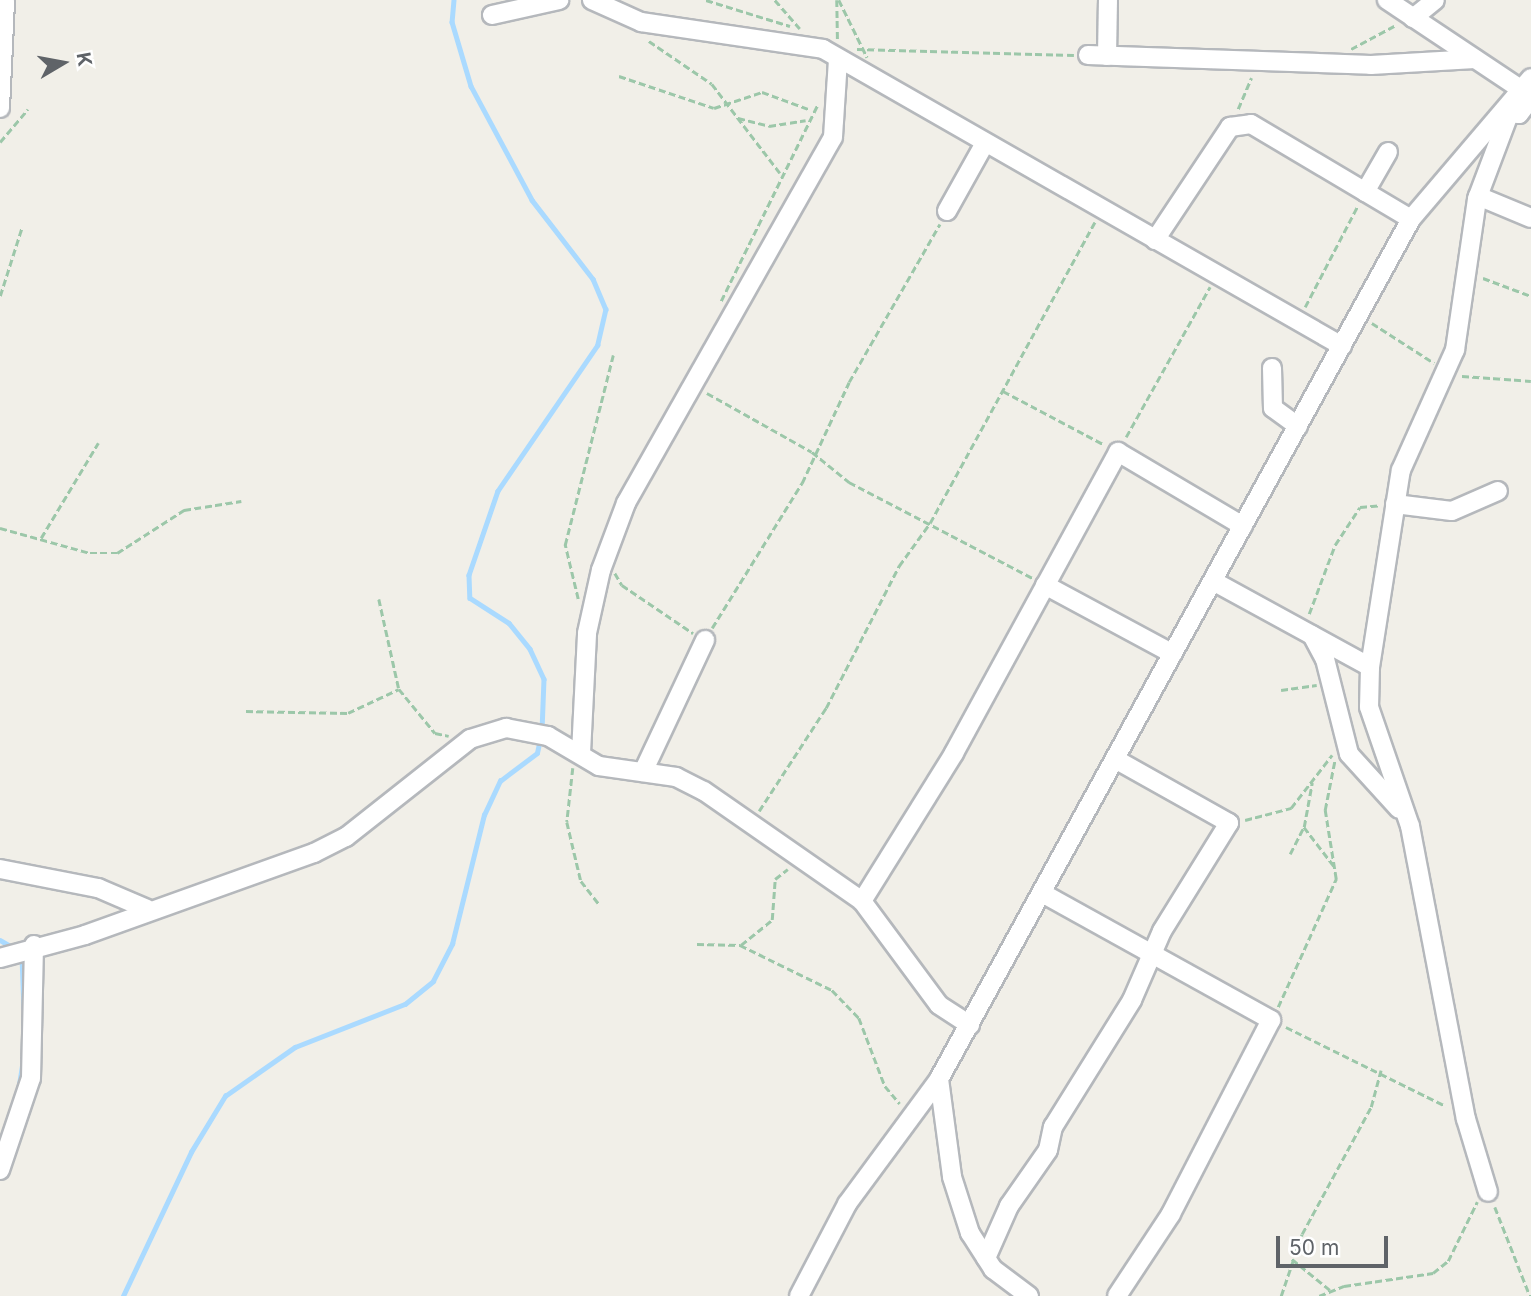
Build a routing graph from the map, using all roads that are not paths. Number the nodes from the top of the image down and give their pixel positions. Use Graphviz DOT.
graph roads {
  1 [pos="5,0"];
  2 [pos="559,0"];
  3 [pos="592,0"];
  4 [pos="1108,0"];
  5 [pos="1387,0"];
  6 [pos="1435,0"];
  7 [pos="492,15"];
  8 [pos="1413,18"];
  9 [pos="1088,55"];
  10 [pos="1107,56"];
  11 [pos="1475,59"];
  12 [pos="838,60"];
  13 [pos="1527,88"];
  14 [pos="0,108"];
  15 [pos="985,143"];
  16 [pos="1469,149"];
  17 [pos="1388,152"];
  18 [pos="1490,163"];
  19 [pos="1365,192"];
  20 [pos="1478,196"];
  21 [pos="947,211"];
  22 [pos="1531,218"];
  23 [pos="1411,219"];
  24 [pos="1155,240"];
  25 [pos="1342,346"];
  26 [pos="1272,368"];
  27 [pos="1298,426"];
  28 [pos="1497,491"];
  29 [pos="1395,504"];
  30 [pos="1243,526"];
  31 [pos="1213,581"];
  32 [pos="1045,585"];
  33 [pos="1307,633"];
  34 [pos="705,640"];
  35 [pos="1173,654"];
  36 [pos="1370,667"];
  37 [pos="581,752"];
  38 [pos="1115,759"];
  39 [pos="643,772"];
  40 [pos="1405,815"];
  41 [pos="0,869"];
  42 [pos="1042,893"];
  43 [pos="862,901"];
  44 [pos="147,909"];
  45 [pos="17,951"];
  46 [pos="1151,954"];
  47 [pos="970,1025"];
  48 [pos="940,1079"];
  49 [pos="0,1170"];
  50 [pos="1488,1192"];
  51 [pos="986,1258"];
  52 [pos="799,1296"];
  53 [pos="1029,1296"];
  54 [pos="1117,1296"];
  1 -- 14 [label="street"];
  2 -- 7 [label="street"];
  3 -- 12 [label="street"];
  4 -- 10 [label="street"];
  5 -- 8 [label="street"];
  6 -- 8 [label="street"];
  8 -- 11 [label="street"];
  9 -- 10 [label="street"];
  10 -- 11 [label="street"];
  11 -- 13 [label="street"];
  12 -- 15 [label="street"];
  12 -- 37 [label="street"];
  13 -- 16 [label="street"];
  13 -- 18 [label="street"];
  15 -- 21 [label="street"];
  15 -- 24 [label="street"];
  16 -- 18 [label="street"];
  16 -- 23 [label="street"];
  17 -- 19 [label="street"];
  18 -- 20 [label="street"];
  19 -- 23 [label="street"];
  19 -- 24 [label="street"];
  20 -- 22 [label="street"];
  20 -- 29 [label="street"];
  23 -- 25 [label="street"];
  24 -- 25 [label="street"];
  25 -- 27 [label="street"];
  26 -- 27 [label="street"];
  27 -- 30 [label="street"];
  28 -- 29 [label="street"];
  29 -- 36 [label="street"];
  30 -- 31 [label="street"];
  30 -- 32 [label="street"];
  31 -- 33 [label="street"];
  31 -- 35 [label="street"];
  32 -- 35 [label="street"];
  32 -- 43 [label="street"];
  33 -- 36 [label="street"];
  33 -- 40 [label="street"];
  34 -- 39 [label="street"];
  35 -- 38 [label="street"];
  36 -- 40 [label="street"];
  37 -- 39 [label="street"];
  37 -- 44 [label="street"];
  38 -- 42 [label="street"];
  38 -- 46 [label="street"];
  39 -- 43 [label="street"];
  40 -- 50 [label="street"];
  41 -- 44 [label="street"];
  42 -- 46 [label="street"];
  42 -- 47 [label="street"];
  43 -- 47 [label="street"];
  44 -- 45 [label="street"];
  45 -- 49 [label="street"];
  46 -- 51 [label="street"];
  46 -- 54 [label="street"];
  47 -- 48 [label="street"];
  48 -- 51 [label="street"];
  48 -- 52 [label="street"];
  51 -- 53 [label="street"];
}
